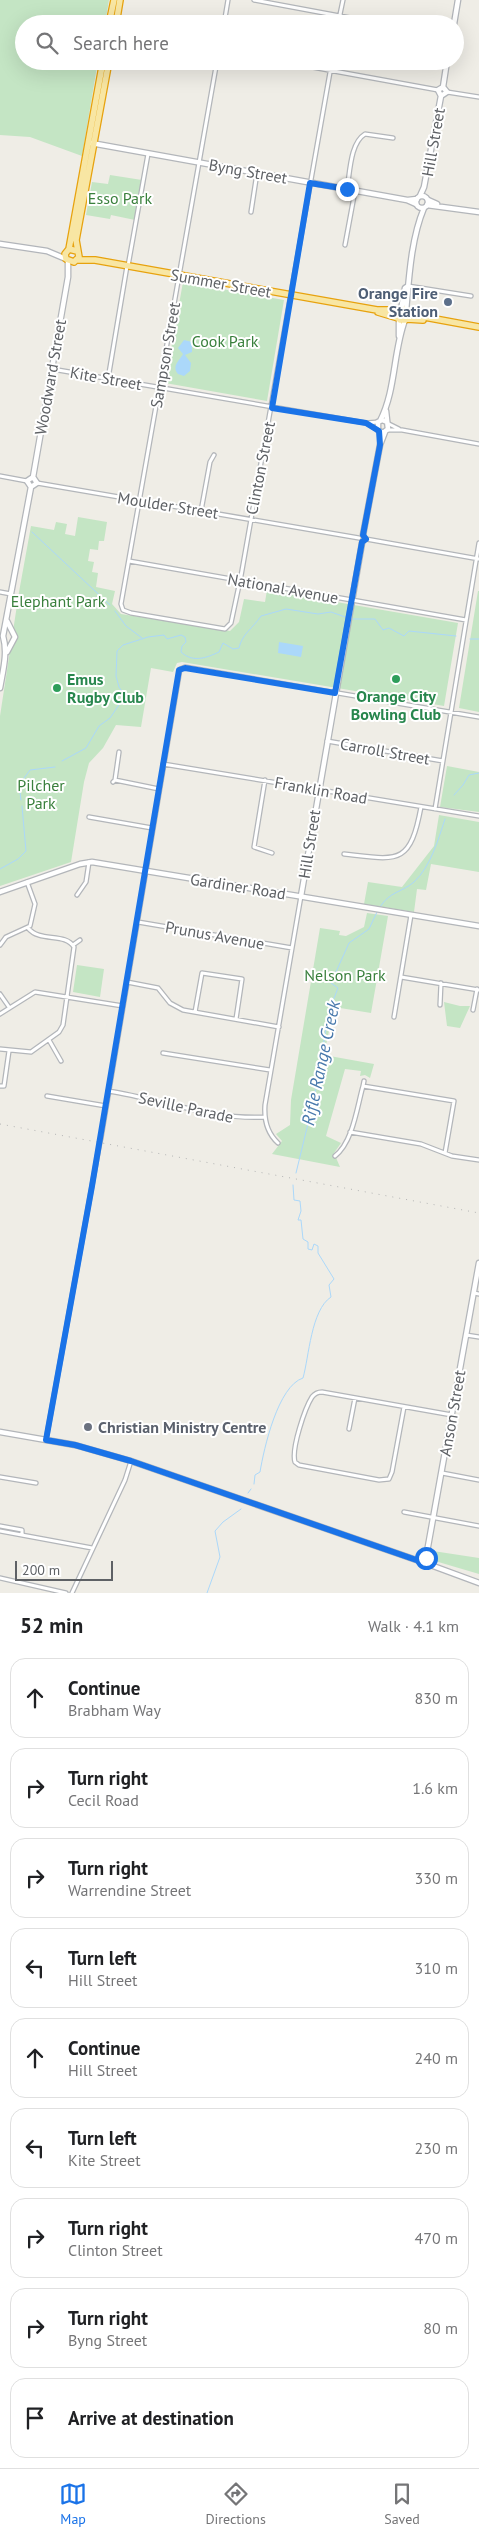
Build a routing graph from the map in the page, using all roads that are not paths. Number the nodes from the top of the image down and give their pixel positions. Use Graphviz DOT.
graph roads {
  1 [pos="114,0"];
  2 [pos="120,0"];
  3 [pos="228,0"];
  4 [pos="254,0"];
  5 [pos="343,0"];
  6 [pos="458,0"];
  7 [pos="112,15"];
  8 [pos="118,15"];
  9 [pos="226,15"];
  10 [pos="335,15"];
  11 [pos="340,15"];
  12 [pos="456,15"];
  13 [pos="102,70"];
  14 [pos="107,70"];
  15 [pos="215,70"];
  16 [pos="325,70"];
  17 [pos="446,70"];
  18 [pos="330,71"];
  19 [pos="443,87"];
  20 [pos="438,90"];
  21 [pos="447,92"];
  22 [pos="441,96"];
  23 [pos="479,97"];
  24 [pos="393,138"];
  25 [pos="92,144"];
  26 [pos="148,154"];
  27 [pos="199,162"];
  28 [pos="258,173"];
  29 [pos="310,183"];
  30 [pos="347,189"];
  31 [pos="355,191"];
  32 [pos="422,202"];
  33 [pos="251,212"];
  34 [pos="479,212"];
  35 [pos="0,244"];
  36 [pos="345,245"];
  37 [pos="68,250"];
  38 [pos="47,251"];
  39 [pos="73,258"];
  40 [pos="128,266"];
  41 [pos="178,275"];
  42 [pos="408,286"];
  43 [pos="290,295"];
  44 [pos="471,296"];
  45 [pos="403,315"];
  46 [pos="479,326"];
  47 [pos="479,330"];
  48 [pos="52,369"];
  49 [pos="108,379"];
  50 [pos="160,388"];
  51 [pos="272,408"];
  52 [pos="385,409"];
  53 [pos="379,421"];
  54 [pos="366,423"];
  55 [pos="388,423"];
  56 [pos="378,430"];
  57 [pos="402,430"];
  58 [pos="386,431"];
  59 [pos="479,444"];
  60 [pos="380,445"];
  61 [pos="214,455"];
  62 [pos="0,476"];
  63 [pos="33,477"];
  64 [pos="27,481"];
  65 [pos="37,483"];
  66 [pos="31,487"];
  67 [pos="139,500"];
  68 [pos="201,511"];
  69 [pos="251,519"];
  70 [pos="362,539"];
  71 [pos="479,543"];
  72 [pos="478,559"];
  73 [pos="129,561"];
  74 [pos="240,580"];
  75 [pos="0,592"];
  76 [pos="11,594"];
  77 [pos="353,600"];
  78 [pos="6,620"];
  79 [pos="466,620"];
  80 [pos="12,632"];
  81 [pos="5,638"];
  82 [pos="0,688"];
  83 [pos="335,693"];
  84 [pos="450,712"];
  85 [pos="479,717"];
  86 [pos="326,741"];
  87 [pos="119,752"];
  88 [pos="443,761"];
  89 [pos="163,764"];
  90 [pos="265,780"];
  91 [pos="159,789"];
  92 [pos="317,789"];
  93 [pos="421,806"];
  94 [pos="435,809"];
  95 [pos="479,816"];
  96 [pos="88,817"];
  97 [pos="152,828"];
  98 [pos="272,853"];
  99 [pos="344,854"];
  100 [pos="89,862"];
  101 [pos="145,870"];
  102 [pos="27,882"];
  103 [pos="0,892"];
  104 [pos="77,895"];
  105 [pos="300,896"];
  106 [pos="411,915"];
  107 [pos="138,922"];
  108 [pos="479,926"];
  109 [pos="28,928"];
  110 [pos="80,940"];
  111 [pos="73,944"];
  112 [pos="0,945"];
  113 [pos="292,948"];
  114 [pos="401,976"];
  115 [pos="127,982"];
  116 [pos="441,983"];
  117 [pos="478,990"];
  118 [pos="0,994"];
  119 [pos="68,997"];
  120 [pos="440,1005"];
  121 [pos="123,1006"];
  122 [pos="9,1007"];
  123 [pos="473,1010"];
  124 [pos="195,1012"];
  125 [pos="0,1014"];
  126 [pos="394,1017"];
  127 [pos="236,1019"];
  128 [pos="279,1026"];
  129 [pos="49,1040"];
  130 [pos="0,1049"];
  131 [pos="10,1050"];
  132 [pos="163,1053"];
  133 [pos="61,1061"];
  134 [pos="270,1070"];
  135 [pos="364,1081"];
  136 [pos="0,1086"];
  137 [pos="363,1086"];
  138 [pos="108,1091"];
  139 [pos="47,1096"];
  140 [pos="106,1106"];
  141 [pos="265,1117"];
  142 [pos="350,1132"];
  143 [pos="278,1143"];
  144 [pos="445,1153"];
  145 [pos="335,1156"];
  146 [pos="479,1160"];
  147 [pos="479,1263"];
  148 [pos="476,1294"];
  149 [pos="466,1334"];
  150 [pos="479,1337"];
  151 [pos="355,1398"];
  152 [pos="404,1407"];
  153 [pos="452,1416"];
  154 [pos="349,1429"];
  155 [pos="0,1432"];
  156 [pos="46,1440"];
  157 [pos="131,1461"];
  158 [pos="442,1473"];
  159 [pos="0,1477"];
  160 [pos="479,1480"];
  161 [pos="36,1483"];
  162 [pos="404,1512"];
  163 [pos="434,1517"];
  164 [pos="0,1526"];
  165 [pos="479,1526"];
  166 [pos="0,1531"];
  167 [pos="22,1532"];
  168 [pos="92,1548"];
  169 [pos="425,1563"];
  170 [pos="0,1578"];
  171 [pos="479,1583"];
  172 [pos="66,1593"];
  173 [pos="72,1593"];
  1 -- 7 [label="highway"];
  2 -- 8 [label="highway"];
  3 -- 9 [label="street"];
  4 -- 10 [label="street"];
  5 -- 11 [label="street"];
  6 -- 12 [label="street"];
  13 -- 25 [label="highway, Woodward Street"];
  14 -- 25 [label="highway, Woodward Street"];
  15 -- 27 [label="street, Sampson Street"];
  16 -- 18 [label="street"];
  17 -- 19 [label="street, Hill Street"];
  18 -- 20 [label="street"];
  18 -- 29 [label="street, Clinton Street"];
  19 -- 20 [label="street"];
  19 -- 21 [label="street"];
  20 -- 22 [label="street"];
  21 -- 22 [label="street"];
  21 -- 23 [label="street"];
  22 -- 32 [label="street, Hill Street"];
  24 -- 30 [label="street"];
  25 -- 26 [label="street, Byng Street"];
  25 -- 37 [label="highway, Woodward Street"];
  25 -- 39 [label="highway, Woodward Street"];
  26 -- 27 [label="street, Byng Street"];
  26 -- 40 [label="street"];
  27 -- 28 [label="street, Byng Street"];
  27 -- 41 [label="street, Sampson Street"];
  28 -- 29 [label="street, Byng Street"];
  28 -- 33 [label="street"];
  29 -- 30 [label="street, Byng Street"];
  29 -- 43 [label="street, Clinton Street"];
  30 -- 31 [label="street, Byng Street"];
  31 -- 32 [label="street, Byng Street"];
  31 -- 36 [label="street"];
  32 -- 34 [label="street, Byng Street"];
  32 -- 42 [label="street"];
  35 -- 38 [label="street"];
  37 -- 38 [label="street"];
  37 -- 39 [label="highway, Woodward Street"];
  37 -- 39 [label="highway, Summer Street"];
  38 -- 39 [label="street"];
  39 -- 40 [label="highway, Summer Street"];
  39 -- 48 [label="street, Woodward Street"];
  40 -- 41 [label="highway, Summer Street"];
  40 -- 49 [label="street"];
  41 -- 43 [label="highway, Summer Street"];
  41 -- 50 [label="street, Sampson Street"];
  42 -- 44 [label="street"];
  42 -- 45 [label="street"];
  43 -- 45 [label="highway, Summer Street"];
  43 -- 51 [label="street, Clinton Street"];
  45 -- 46 [label="highway, Summer Street"];
  45 -- 47 [label="highway, Summer Street"];
  45 -- 52 [label="street"];
  48 -- 49 [label="street, Kite Street"];
  48 -- 63 [label="street, Woodward Street"];
  49 -- 50 [label="street, Kite Street"];
  50 -- 51 [label="street, Kite Street"];
  50 -- 67 [label="street, Sampson Street"];
  51 -- 54 [label="street, Kite Street"];
  51 -- 69 [label="street, Clinton Street"];
  52 -- 53 [label="street"];
  52 -- 55 [label="street"];
  53 -- 54 [label="street, Kite Street"];
  53 -- 55 [label="street"];
  53 -- 56 [label="street, Hill Street"];
  54 -- 56 [label="street, Kite Street"];
  55 -- 57 [label="street"];
  55 -- 58 [label="street, Hill Street"];
  56 -- 58 [label="street"];
  56 -- 60 [label="street, Hill Street"];
  57 -- 58 [label="street"];
  57 -- 59 [label="street"];
  58 -- 60 [label="street, Hill Street"];
  60 -- 70 [label="street, Hill Street"];
  61 -- 68 [label="street"];
  62 -- 64 [label="street"];
  63 -- 64 [label="street"];
  63 -- 65 [label="street"];
  64 -- 66 [label="street"];
  65 -- 66 [label="street"];
  65 -- 67 [label="street, Moulder Street"];
  66 -- 76 [label="street"];
  67 -- 68 [label="street, Moulder Street"];
  67 -- 73 [label="street, Sampson Street"];
  68 -- 69 [label="street, Moulder Street"];
  69 -- 70 [label="street, Moulder Street"];
  69 -- 74 [label="street, Clinton Street"];
  70 -- 72 [label="street, Moulder Street"];
  70 -- 77 [label="street, Hill Street"];
  71 -- 72 [label="street"];
  72 -- 79 [label="street"];
  73 -- 74 [label="street, National Avenue"];
  73 -- 74 [label="street, Clinton Street"];
  74 -- 77 [label="street, National Avenue"];
  75 -- 76 [label="street"];
  76 -- 78 [label="street"];
  77 -- 79 [label="street, National Avenue"];
  77 -- 83 [label="street, Hill Street"];
  78 -- 80 [label="street"];
  78 -- 81 [label="street"];
  79 -- 84 [label="street"];
  80 -- 81 [label="street"];
  80 -- 81 [label="street"];
  81 -- 82 [label="street"];
  83 -- 84 [label="street"];
  83 -- 86 [label="street, Hill Street"];
  83 -- 89 [label="street"];
  84 -- 85 [label="street"];
  84 -- 88 [label="street"];
  86 -- 88 [label="street, Carroll Street"];
  86 -- 92 [label="street, Hill Street"];
  87 -- 91 [label="street"];
  88 -- 94 [label="street"];
  89 -- 90 [label="street, Franklin Road"];
  89 -- 91 [label="street"];
  90 -- 92 [label="street, Franklin Road"];
  90 -- 98 [label="street"];
  91 -- 97 [label="street"];
  92 -- 93 [label="street, Franklin Road"];
  92 -- 105 [label="street, Hill Street"];
  93 -- 94 [label="street, Franklin Road"];
  93 -- 99 [label="street"];
  94 -- 95 [label="street, Franklin Road"];
  96 -- 97 [label="street"];
  97 -- 101 [label="street"];
  100 -- 101 [label="street, Gardiner Road"];
  100 -- 102 [label="street, Gardiner Road"];
  100 -- 104 [label="street"];
  101 -- 105 [label="street, Gardiner Road"];
  101 -- 107 [label="street"];
  102 -- 103 [label="street, Gardiner Road"];
  102 -- 109 [label="street"];
  105 -- 106 [label="street, Gardiner Road"];
  105 -- 113 [label="street, Hill Street"];
  106 -- 108 [label="street, Gardiner Road"];
  106 -- 114 [label="street"];
  107 -- 113 [label="street, Prunus Avenue"];
  107 -- 115 [label="street"];
  109 -- 111 [label="street"];
  109 -- 112 [label="street"];
  110 -- 111 [label="street"];
  111 -- 119 [label="street"];
  113 -- 128 [label="street, Hill Street"];
  114 -- 116 [label="street"];
  114 -- 126 [label="street"];
  115 -- 121 [label="street"];
  115 -- 124 [label="street"];
  116 -- 117 [label="street"];
  116 -- 120 [label="street"];
  117 -- 123 [label="street"];
  118 -- 122 [label="street"];
  119 -- 121 [label="street"];
  119 -- 122 [label="street"];
  119 -- 129 [label="street"];
  121 -- 138 [label="street"];
  122 -- 125 [label="street"];
  124 -- 127 [label="street"];
  124 -- 127 [label="street"];
  127 -- 128 [label="street"];
  128 -- 134 [label="street, Hill Street"];
  129 -- 131 [label="street"];
  129 -- 133 [label="street"];
  130 -- 131 [label="street"];
  131 -- 136 [label="street"];
  132 -- 134 [label="street"];
  134 -- 141 [label="street, Hill Street"];
  135 -- 137 [label="street"];
  137 -- 142 [label="street"];
  137 -- 144 [label="street"];
  138 -- 140 [label="street"];
  138 -- 141 [label="street, Seville Parade"];
  139 -- 140 [label="street"];
  140 -- 156 [label="street, bridge"];
  141 -- 143 [label="street"];
  142 -- 144 [label="street"];
  142 -- 145 [label="street"];
  144 -- 146 [label="street"];
  147 -- 148 [label="street, Anson Street"];
  148 -- 149 [label="street, Anson Street"];
  149 -- 150 [label="street"];
  149 -- 153 [label="street, Anson Street"];
  151 -- 152 [label="street"];
  151 -- 152 [label="street"];
  151 -- 154 [label="street"];
  152 -- 153 [label="street"];
  153 -- 158 [label="street, Anson Street"];
  155 -- 156 [label="street"];
  156 -- 157 [label="street"];
  157 -- 168 [label="street"];
  157 -- 169 [label="street"];
  158 -- 160 [label="street"];
  158 -- 163 [label="street, Anson Street"];
  159 -- 161 [label="street"];
  162 -- 163 [label="street"];
  163 -- 165 [label="street"];
  163 -- 169 [label="street, Anson Street"];
  164 -- 167 [label="street"];
  166 -- 167 [label="street"];
  167 -- 168 [label="street"];
  168 -- 173 [label="street"];
  169 -- 171 [label="street"];
  170 -- 172 [label="street"];
}
